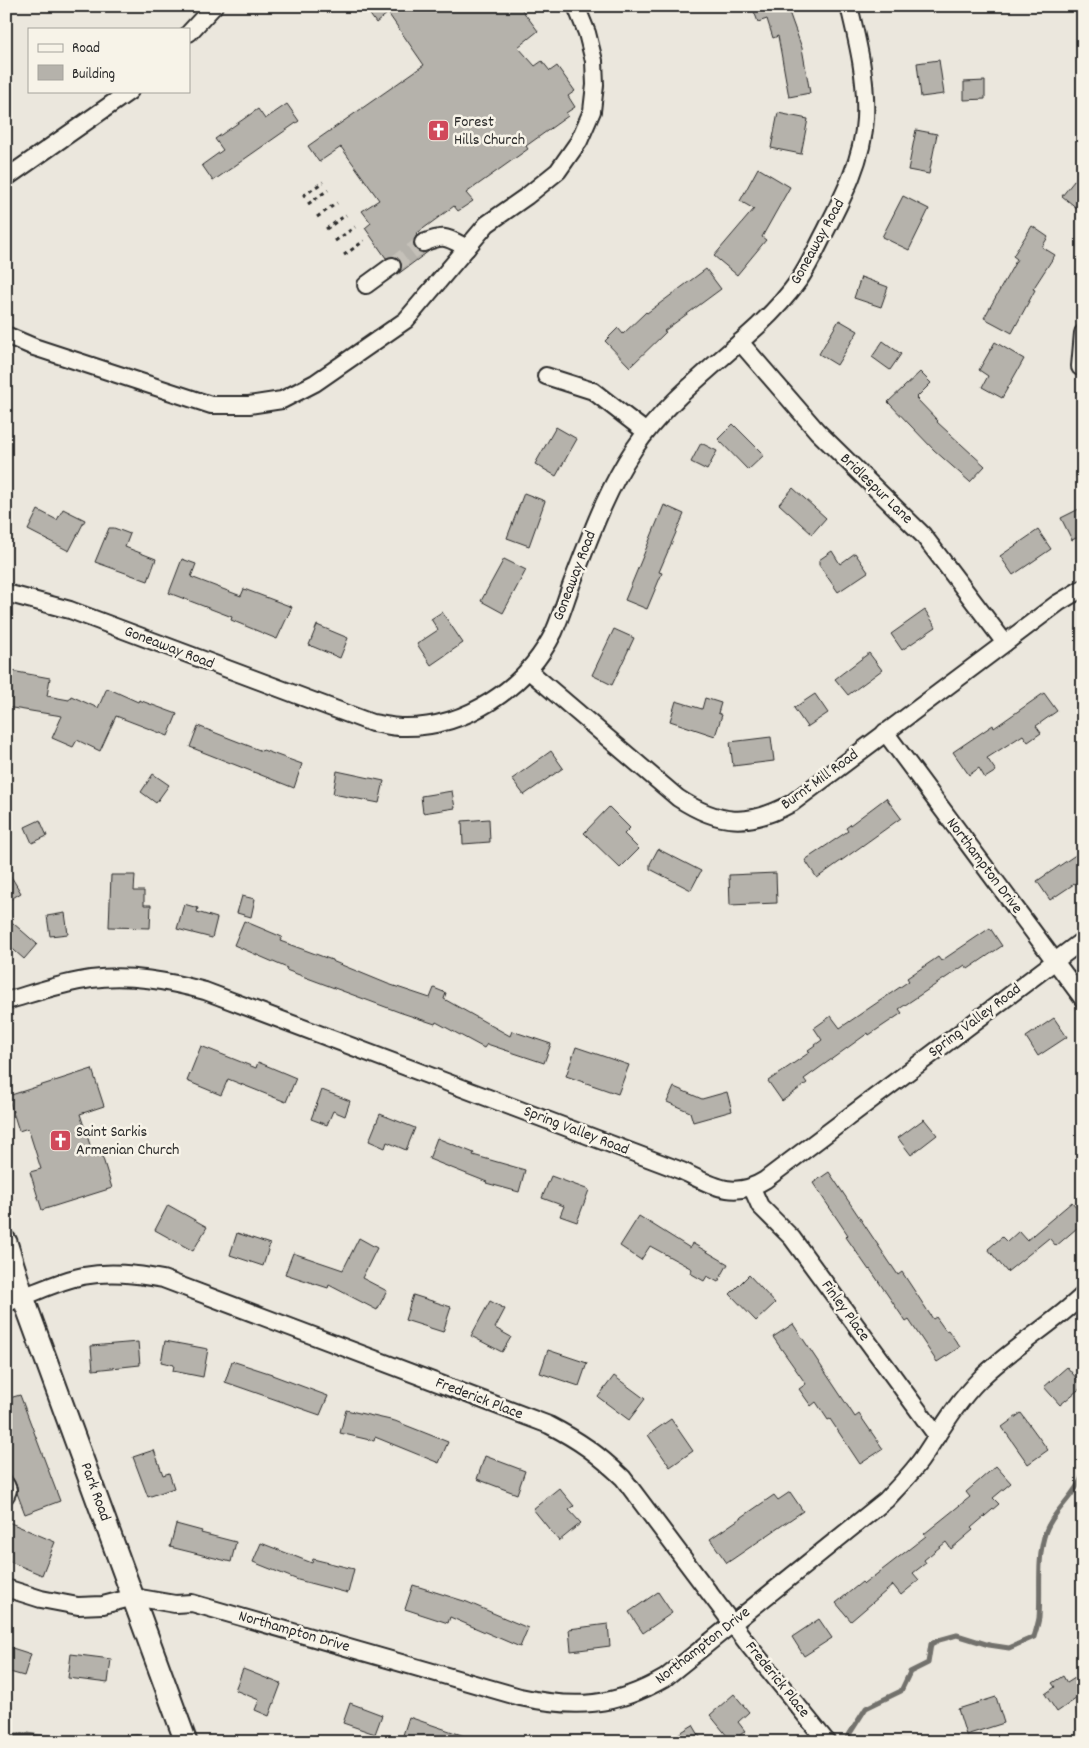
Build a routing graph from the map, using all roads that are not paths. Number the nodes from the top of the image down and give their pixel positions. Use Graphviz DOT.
graph roads {
  1 [pos="214,6"];
  2 [pos="576,6"];
  3 [pos="849,6"];
  4 [pos="190,33"];
  5 [pos="129,92"];
  6 [pos="6,178"];
  7 [pos="423,243"];
  8 [pos="466,248"];
  9 [pos="392,266"];
  10 [pos="366,286"];
  11 [pos="1083,333"];
  12 [pos="6,335"];
  13 [pos="740,342"];
  14 [pos="1080,367"];
  15 [pos="546,376"];
  16 [pos="646,432"];
  17 [pos="1083,588"];
  18 [pos="6,593"];
  19 [pos="1005,643"];
  20 [pos="528,670"];
  21 [pos="885,732"];
  22 [pos="1083,940"];
  23 [pos="1054,961"];
  24 [pos="1083,999"];
  25 [pos="6,1001"];
  26 [pos="752,1188"];
  27 [pos="6,1242"];
  28 [pos="1083,1295"];
  29 [pos="15,1300"];
  30 [pos="937,1436"];
  31 [pos="6,1485"];
  32 [pos="6,1494"];
  33 [pos="6,1588"];
  34 [pos="134,1597"];
  35 [pos="733,1624"];
  36 [pos="186,1742"];
  37 [pos="827,1742"];
  1 -- 4 [label="street"];
  2 -- 8 [label="street"];
  3 -- 13 [label="street, Goneaway Road"];
  5 -- 6 [label="street"];
  7 -- 8 [label="street"];
  8 -- 12 [label="street"];
  9 -- 10 [label="street"];
  11 -- 14 [label="street"];
  13 -- 16 [label="street, Goneaway Road"];
  13 -- 19 [label="street, Bridlespur Lane"];
  15 -- 16 [label="street"];
  16 -- 20 [label="street, Goneaway Road"];
  17 -- 19 [label="street, Burnt Mill Road"];
  18 -- 20 [label="street, Goneaway Road"];
  19 -- 21 [label="street, Burnt Mill Road"];
  20 -- 21 [label="street, Burnt Mill Road"];
  21 -- 23 [label="street, Northampton Drive"];
  22 -- 23 [label="street, Spring Valley Road"];
  23 -- 24 [label="street, Northampton Drive"];
  23 -- 26 [label="street, Spring Valley Road"];
  25 -- 26 [label="street, Spring Valley Road"];
  26 -- 30 [label="street, Finley Place"];
  27 -- 29 [label="main road, Park Road"];
  28 -- 30 [label="street, Northampton Drive"];
  29 -- 34 [label="main road, Park Road"];
  29 -- 35 [label="street, Frederick Place"];
  30 -- 35 [label="street, Northampton Drive"];
  31 -- 32 [label="street"];
  33 -- 34 [label="street, Northampton Drive"];
  34 -- 35 [label="street, Northampton Drive"];
  34 -- 36 [label="main road, Park Road"];
  35 -- 37 [label="street, Frederick Place"];
}
